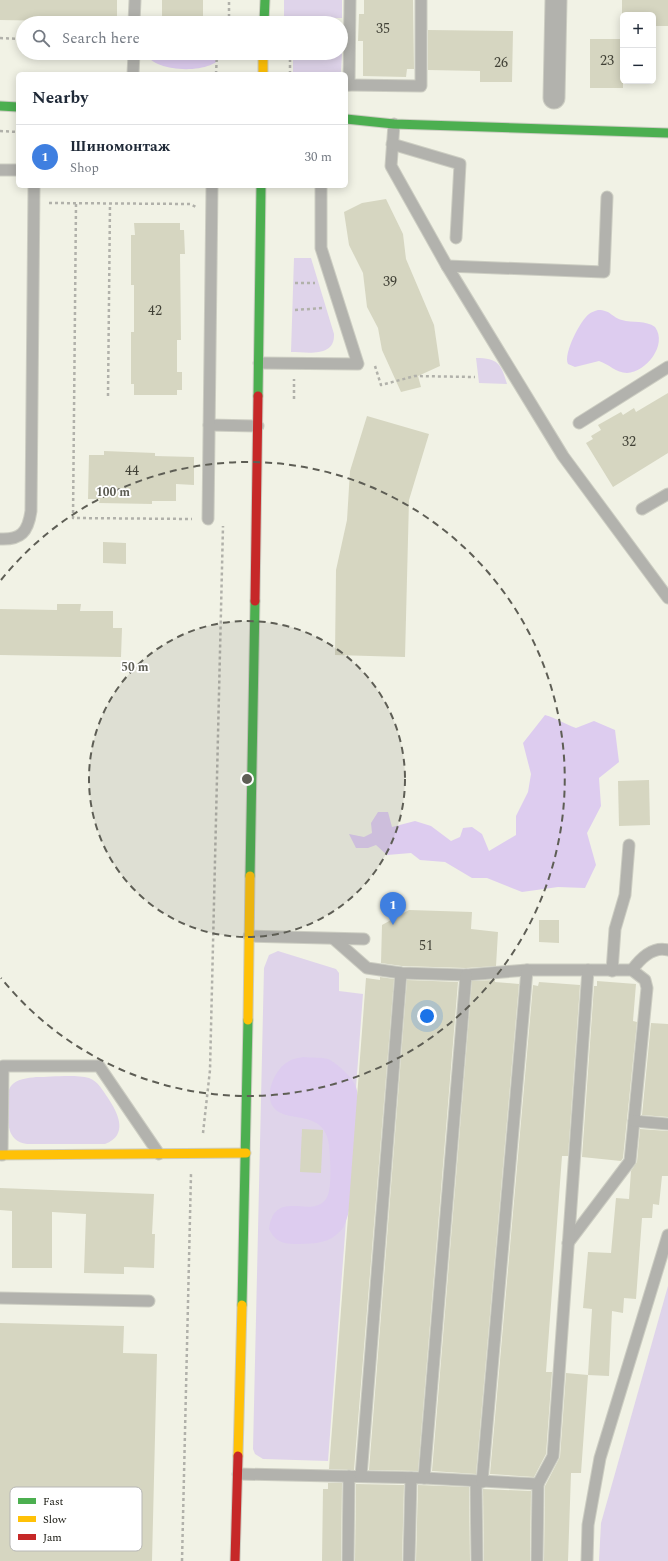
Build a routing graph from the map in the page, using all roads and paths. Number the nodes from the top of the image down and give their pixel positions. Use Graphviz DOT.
graph roads {
  1 [pos="135,0"];
  2 [pos="229,0"];
  3 [pos="265,0"];
  4 [pos="350,0"];
  5 [pos="421,0"];
  6 [pos="556,0"];
  7 [pos="134,16"];
  8 [pos="229,16"];
  9 [pos="264,16"];
  10 [pos="0,38"];
  11 [pos="16,39"];
  12 [pos="348,57"];
  13 [pos="134,60"];
  14 [pos="217,60"];
  15 [pos="263,60"];
  16 [pos="290,60"];
  17 [pos="348,60"];
  18 [pos="133,72"];
  19 [pos="216,72"];
  20 [pos="263,72"];
  21 [pos="290,72"];
  22 [pos="347,72"];
  23 [pos="348,85"];
  24 [pos="554,98"];
  25 [pos="0,106"];
  26 [pos="16,107"];
  27 [pos="348,119"];
  28 [pos="394,124"];
  29 [pos="0,131"];
  30 [pos="16,132"];
  31 [pos="668,133"];
  32 [pos="392,144"];
  33 [pos="0,170"];
  34 [pos="16,170"];
  35 [pos="34,188"];
  36 [pos="212,188"];
  37 [pos="261,188"];
  38 [pos="321,188"];
  39 [pos="607,197"];
  40 [pos="110,204"];
  41 [pos="201,212"];
  42 [pos="456,238"];
  43 [pos="447,266"];
  44 [pos="295,283"];
  45 [pos="322,283"];
  46 [pos="330,308"];
  47 [pos="295,310"];
  48 [pos="374,362"];
  49 [pos="259,363"];
  50 [pos="294,364"];
  51 [pos="668,367"];
  52 [pos="475,377"];
  53 [pos="108,396"];
  54 [pos="294,399"];
  55 [pos="579,423"];
  56 [pos="209,425"];
  57 [pos="258,426"];
  58 [pos="668,494"];
  59 [pos="642,509"];
  60 [pos="204,520"];
  61 [pos="223,522"];
  62 [pos="0,539"];
  63 [pos="668,598"];
  64 [pos="629,845"];
  65 [pos="249,936"];
  66 [pos="334,939"];
  67 [pos="364,939"];
  68 [pos="668,950"];
  69 [pos="527,970"];
  70 [pos="588,970"];
  71 [pos="632,970"];
  72 [pos="612,971"];
  73 [pos="401,973"];
  74 [pos="466,975"];
  75 [pos="634,1121"];
  76 [pos="668,1124"];
  77 [pos="191,1153"];
  78 [pos="201,1153"];
  79 [pos="246,1153"];
  80 [pos="159,1154"];
  81 [pos="1,1155"];
  82 [pos="668,1235"];
  83 [pos="568,1243"];
  84 [pos="0,1298"];
  85 [pos="149,1301"];
  86 [pos="238,1474"];
  87 [pos="349,1476"];
  88 [pos="361,1476"];
  89 [pos="411,1478"];
  90 [pos="424,1478"];
  91 [pos="479,1482"];
  92 [pos="538,1484"];
  93 [pos="182,1561"];
  94 [pos="235,1561"];
  95 [pos="348,1561"];
  96 [pos="409,1561"];
  97 [pos="477,1561"];
  98 [pos="537,1561"];
  99 [pos="588,1561"];
  1 -- 7 [label="lane"];
  2 -- 8 [label="path"];
  3 -- 9 [label="street"];
  4 -- 12 [label="lane"];
  5 -- 23 [label="lane"];
  6 -- 24 [label="street"];
  10 -- 11 [label="path"];
  13 -- 18 [label="lane"];
  14 -- 19 [label="path"];
  15 -- 20 [label="street"];
  16 -- 21 [label="path"];
  17 -- 22 [label="lane"];
  25 -- 26 [label="street"];
  27 -- 28 [label="street"];
  28 -- 31 [label="street"];
  28 -- 32 [label="lane"];
  29 -- 30 [label="path"];
  32 -- 42 [label="lane"];
  32 -- 43 [label="lane"];
  33 -- 34 [label="lane"];
  35 -- 62 [label="lane"];
  36 -- 56 [label="lane"];
  37 -- 49 [label="street"];
  38 -- 50 [label="lane"];
  39 -- 43 [label="lane"];
  40 -- 41 [label="path"];
  40 -- 53 [label="path"];
  40 -- 60 [label="path"];
  43 -- 63 [label="lane"];
  44 -- 45 [label="path"];
  46 -- 47 [label="path"];
  48 -- 52 [label="path"];
  49 -- 50 [label="lane"];
  49 -- 57 [label="street"];
  50 -- 54 [label="path"];
  51 -- 55 [label="lane"];
  56 -- 57 [label="lane"];
  56 -- 60 [label="lane"];
  57 -- 65 [label="street"];
  58 -- 59 [label="lane"];
  61 -- 78 [label="path"];
  64 -- 72 [label="lane"];
  65 -- 66 [label="lane"];
  65 -- 79 [label="street"];
  66 -- 67 [label="lane"];
  66 -- 73 [label="lane"];
  68 -- 71 [label="lane"];
  69 -- 70 [label="lane"];
  69 -- 74 [label="lane"];
  69 -- 91 [label="lane"];
  70 -- 72 [label="lane"];
  70 -- 83 [label="lane"];
  71 -- 72 [label="lane"];
  71 -- 75 [label="lane"];
  73 -- 74 [label="lane"];
  73 -- 88 [label="lane"];
  74 -- 90 [label="lane"];
  75 -- 76 [label="lane"];
  75 -- 83 [label="lane"];
  77 -- 78 [label="street"];
  77 -- 80 [label="street"];
  77 -- 93 [label="path"];
  78 -- 79 [label="street"];
  79 -- 86 [label="street"];
  80 -- 81 [label="street"];
  80 -- 81 [label="lane"];
  82 -- 99 [label="lane"];
  83 -- 92 [label="lane"];
  84 -- 85 [label="lane"];
  86 -- 87 [label="lane"];
  86 -- 94 [label="street"];
  87 -- 88 [label="lane"];
  87 -- 95 [label="lane"];
  88 -- 89 [label="lane"];
  89 -- 90 [label="lane"];
  89 -- 96 [label="lane"];
  90 -- 91 [label="lane"];
  91 -- 92 [label="lane"];
  91 -- 97 [label="lane"];
  92 -- 98 [label="lane"];
}
